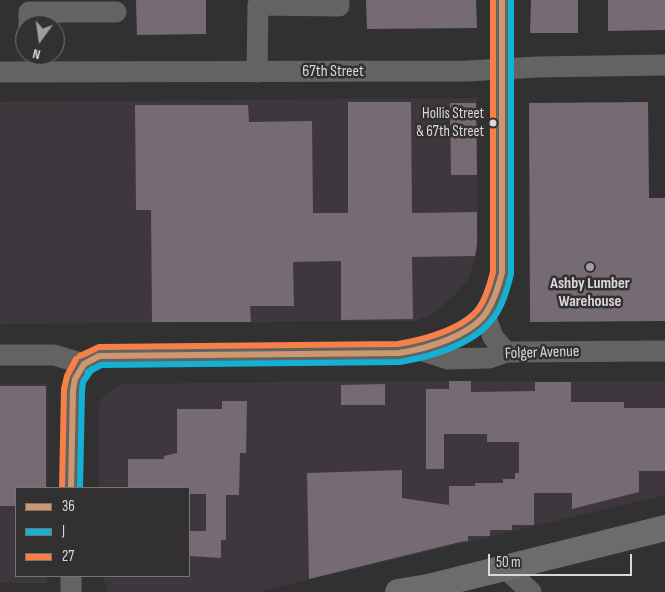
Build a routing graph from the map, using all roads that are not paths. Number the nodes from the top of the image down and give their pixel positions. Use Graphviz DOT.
graph roads {
  1 [pos="339,0"];
  2 [pos="502,0"];
  3 [pos="116,12"];
  4 [pos="29,15"];
  5 [pos="24,65"];
  6 [pos="57,65"];
  7 [pos="665,65"];
  8 [pos="502,70"];
  9 [pos="0,72"];
  10 [pos="257,72"];
  11 [pos="485,315"];
  12 [pos="420,350"];
  13 [pos="665,351"];
  14 [pos="506,352"];
  15 [pos="0,355"];
  16 [pos="84,364"];
  17 [pos="71,487"];
  18 [pos="665,528"];
  19 [pos="505,568"];
  20 [pos="71,577"];
  21 [pos="71,592"];
  22 [pos="398,592"];
  23 [pos="531,592"];
  1 -- 10 [label="street"];
  2 -- 8 [label="street"];
  3 -- 4 [label="street"];
  5 -- 9 [label="street, 67th Street"];
  6 -- 10 [label="street, 67th Street"];
  7 -- 8 [label="street, 67th Street"];
  8 -- 10 [label="street, 67th Street"];
  8 -- 11 [label="street"];
  11 -- 12 [label="street, Folger Avenue"];
  11 -- 14 [label="street"];
  12 -- 14 [label="street, Folger Avenue"];
  12 -- 16 [label="street, Folger Avenue"];
  13 -- 14 [label="street, Folger Avenue"];
  15 -- 16 [label="street"];
  16 -- 17 [label="street"];
  18 -- 19 [label="main road"];
  19 -- 22 [label="main road"];
  19 -- 23 [label="street"];
  20 -- 21 [label="street"];
}
